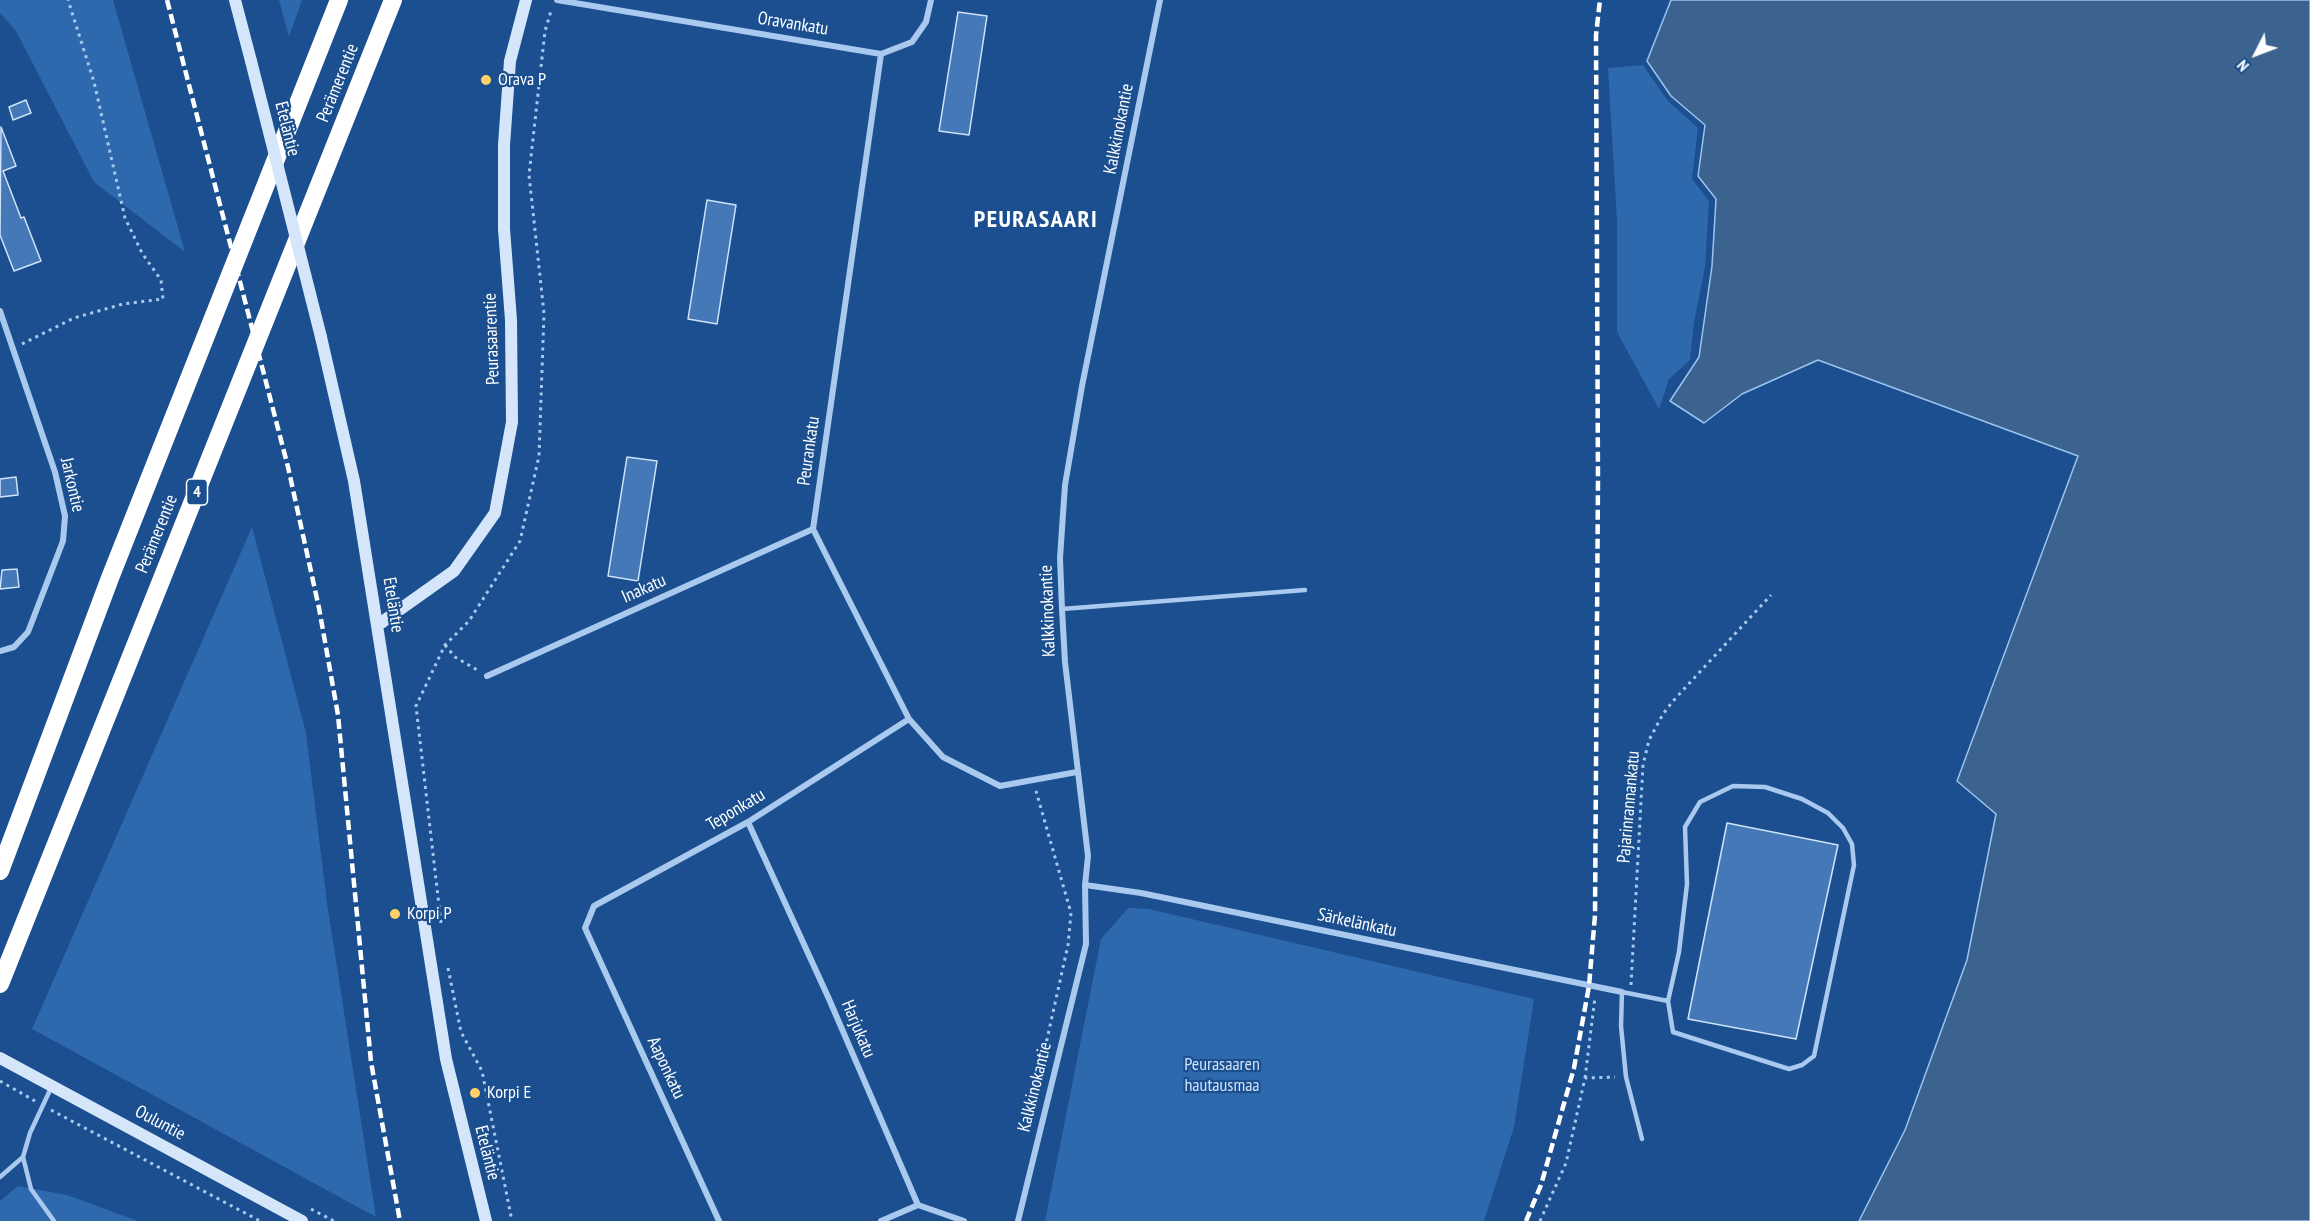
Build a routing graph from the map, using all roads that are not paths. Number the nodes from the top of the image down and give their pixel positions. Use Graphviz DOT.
graph roads {
  1 [pos="235,0"];
  2 [pos="339,0"];
  3 [pos="393,0"];
  4 [pos="526,0"];
  5 [pos="557,0"];
  6 [pos="931,0"];
  7 [pos="1160,0"];
  8 [pos="881,54"];
  9 [pos="0,311"];
  10 [pos="813,529"];
  11 [pos="1305,590"];
  12 [pos="1062,609"];
  13 [pos="378,625"];
  14 [pos="0,651"];
  15 [pos="487,676"];
  16 [pos="909,719"];
  17 [pos="1077,772"];
  18 [pos="748,822"];
  19 [pos="0,871"];
  20 [pos="1085,885"];
  21 [pos="585,928"];
  22 [pos="0,984"];
  23 [pos="1622,992"];
  24 [pos="1668,1001"];
  25 [pos="0,1058"];
  26 [pos="53,1086"];
  27 [pos="1642,1139"];
  28 [pos="22,1157"];
  29 [pos="0,1177"];
  30 [pos="918,1205"];
  31 [pos="54,1221"];
  32 [pos="302,1221"];
  33 [pos="486,1221"];
  34 [pos="720,1221"];
  35 [pos="881,1221"];
  36 [pos="964,1221"];
  37 [pos="1018,1221"];
  1 -- 13 [label="main road, Eteläntie, bridge"];
  2 -- 19 [label="highway, Perämerentie"];
  3 -- 22 [label="highway, Perämerentie / 4"];
  4 -- 13 [label="main road, Peurasaarentie"];
  5 -- 8 [label="street, Oravankatu"];
  6 -- 8 [label="street"];
  7 -- 12 [label="street, Kalkkinokantie"];
  8 -- 10 [label="street, Peurankatu"];
  9 -- 14 [label="street, Jarkontie"];
  10 -- 15 [label="street, Inakatu"];
  10 -- 16 [label="street"];
  11 -- 12 [label="lane"];
  12 -- 17 [label="street, Kalkkinokantie"];
  13 -- 33 [label="main road, Eteläntie"];
  16 -- 17 [label="street"];
  16 -- 18 [label="street, Teponkatu"];
  17 -- 20 [label="street, Kalkkinokantie"];
  18 -- 21 [label="street, Teponkatu"];
  18 -- 30 [label="street, Harjukatu"];
  20 -- 23 [label="street, Särkelänkatu"];
  20 -- 37 [label="street, Kalkkinokantie"];
  21 -- 34 [label="street, Aaponkatu"];
  23 -- 24 [label="lane"];
  23 -- 27 [label="lane"];
  24 -- 24 [label="lane"];
  25 -- 26 [label="main road, Ouluntie"];
  26 -- 28 [label="lane"];
  26 -- 32 [label="main road, Ouluntie"];
  28 -- 29 [label="lane"];
  28 -- 31 [label="lane"];
  30 -- 35 [label="street"];
  30 -- 36 [label="street"];
}
